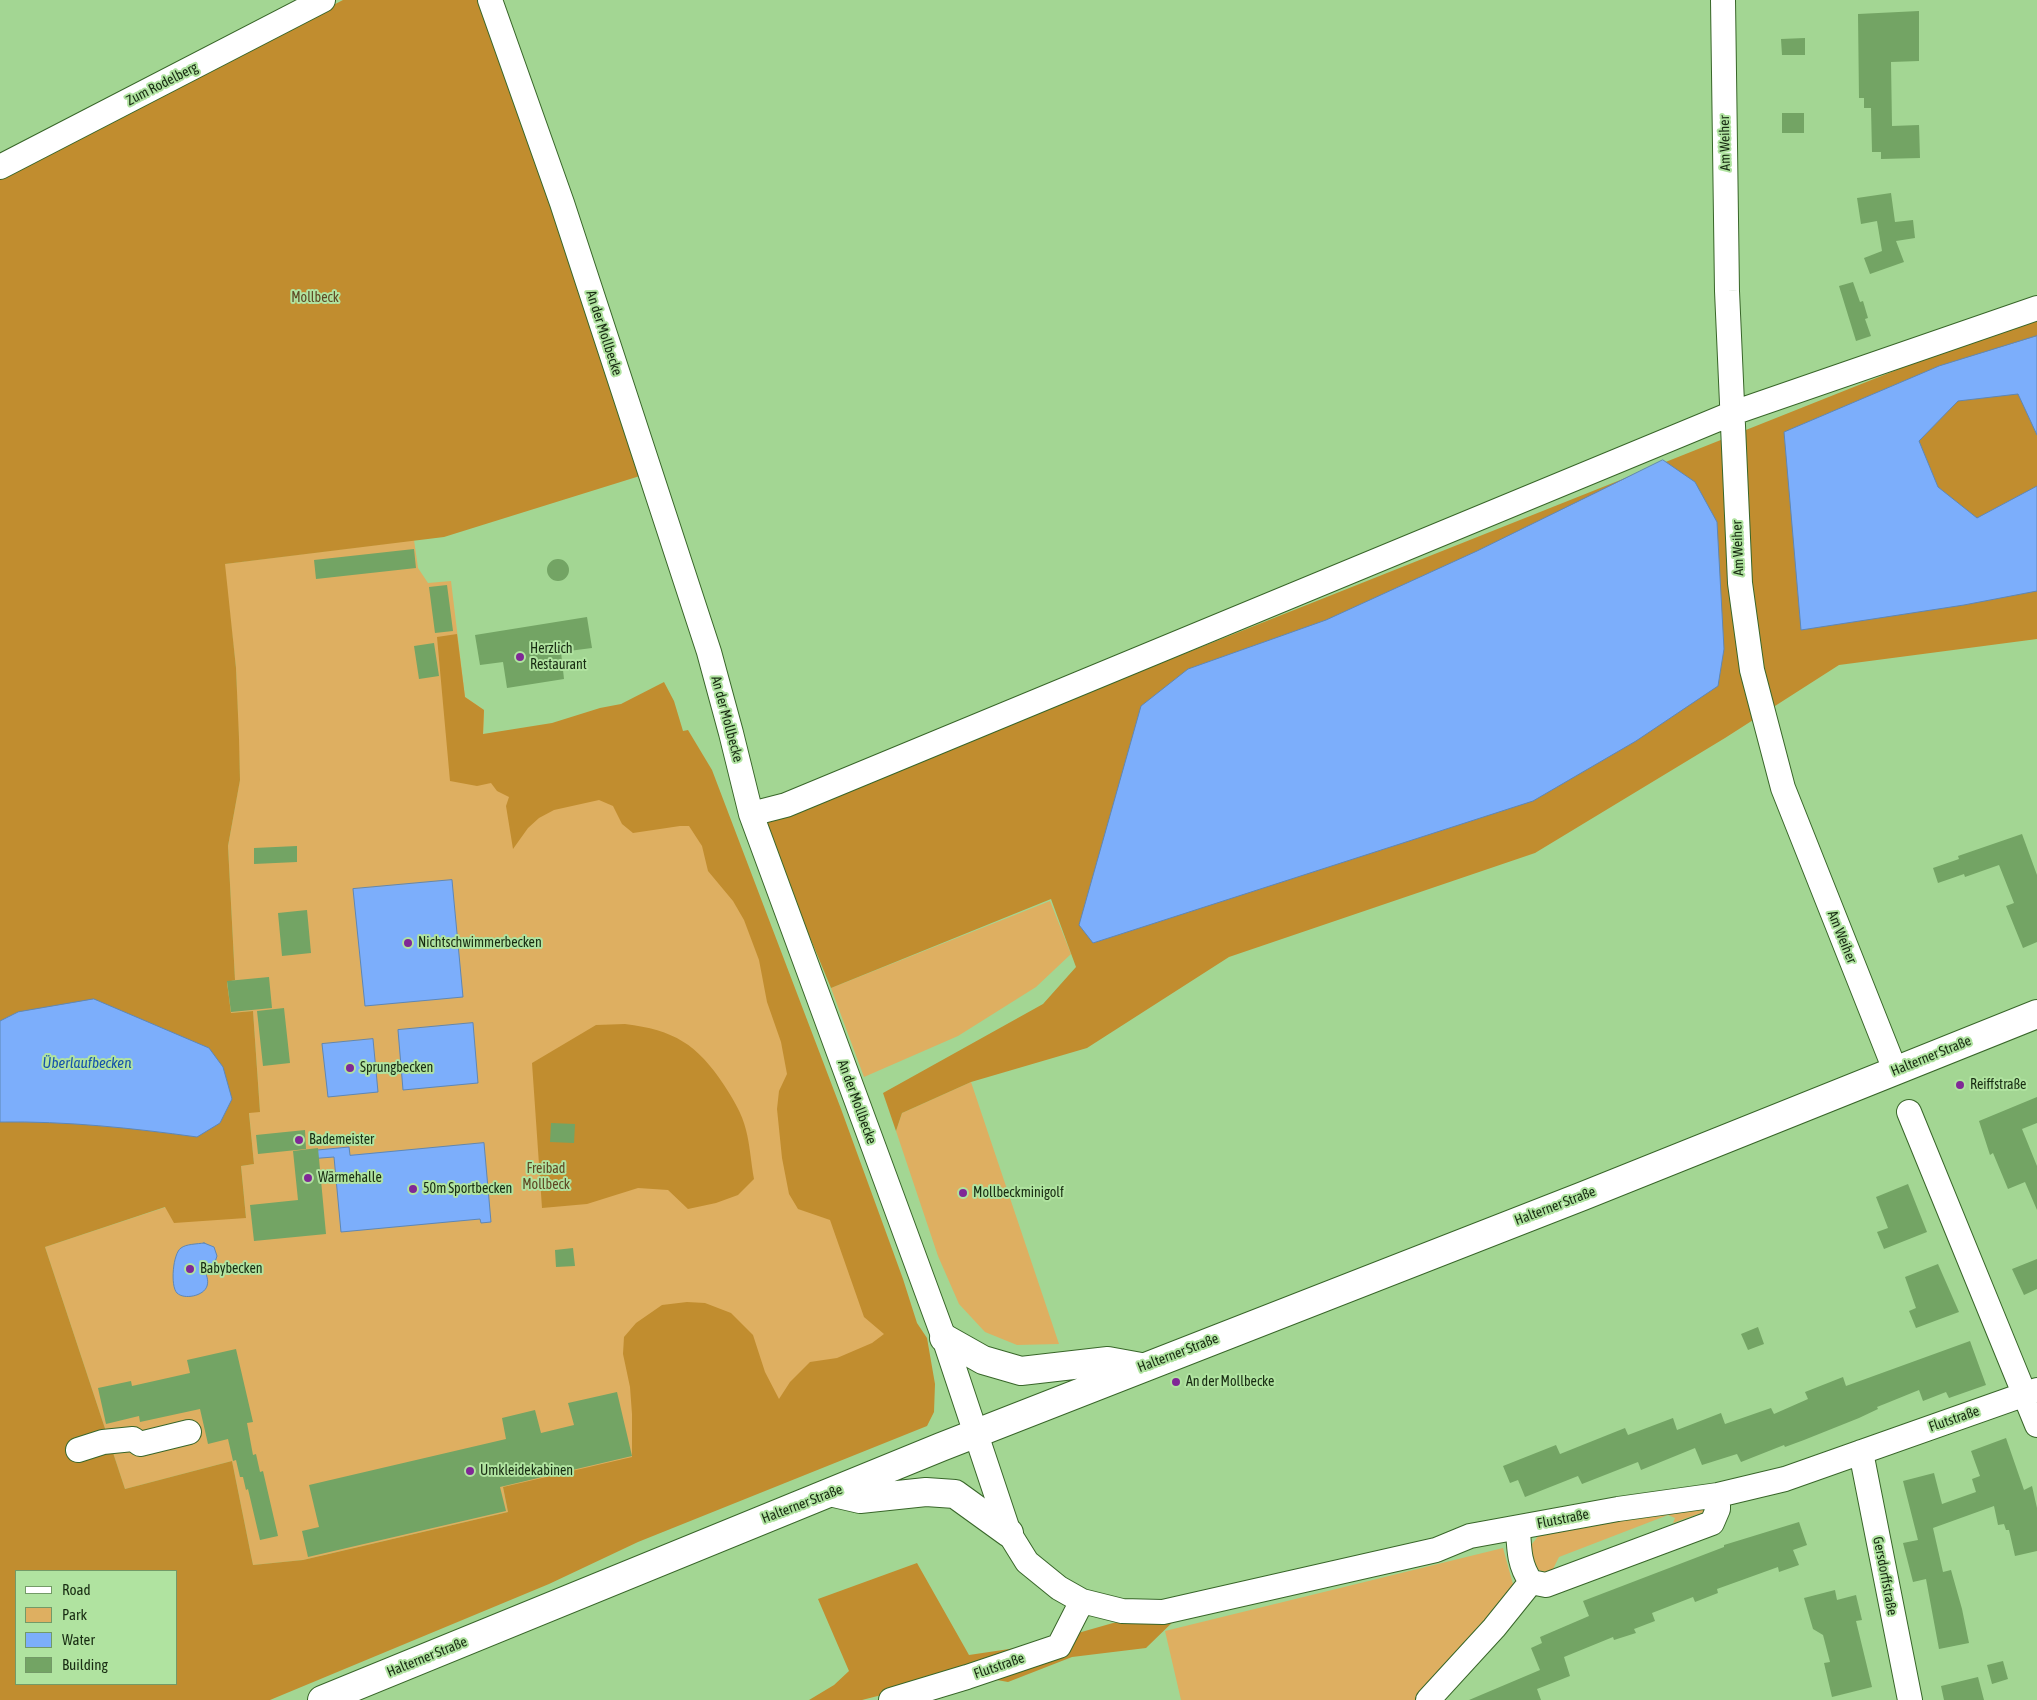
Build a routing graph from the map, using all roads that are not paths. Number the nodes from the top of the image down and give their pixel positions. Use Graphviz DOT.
graph roads {
  1 [pos="323,0"];
  2 [pos="490,0"];
  3 [pos="1723,0"];
  4 [pos="0,167"];
  5 [pos="2037,308"];
  6 [pos="1733,413"];
  7 [pos="751,814"];
  8 [pos="2037,1014"];
  9 [pos="1890,1058"];
  10 [pos="1909,1112"];
  11 [pos="944,1338"];
  12 [pos="1141,1367"];
  13 [pos="2031,1392"];
  14 [pos="2037,1425"];
  15 [pos="189,1432"];
  16 [pos="976,1434"];
  17 [pos="78,1450"];
  18 [pos="1861,1452"];
  19 [pos="834,1492"];
  20 [pos="1718,1495"];
  21 [pos="1518,1528"];
  22 [pos="1009,1532"];
  23 [pos="1531,1582"];
  24 [pos="1082,1601"];
  25 [pos="322,1700"];
  26 [pos="891,1700"];
  27 [pos="1428,1700"];
  28 [pos="1910,1700"];
  1 -- 4 [label="street, Zum Rodelberg"];
  2 -- 7 [label="street, An der Mollbecke"];
  3 -- 6 [label="street, Am Weiher"];
  5 -- 6 [label="street"];
  6 -- 7 [label="street"];
  6 -- 9 [label="street, Am Weiher"];
  7 -- 11 [label="street, An der Mollbecke"];
  8 -- 9 [label="main road, Halterner Straße"];
  9 -- 12 [label="main road, Halterner Straße"];
  10 -- 13 [label="street"];
  11 -- 12 [label="main road"];
  11 -- 16 [label="street, An der Mollbecke"];
  12 -- 16 [label="main road, Halterner Straße"];
  13 -- 14 [label="street"];
  13 -- 18 [label="street, Flutstraße"];
  15 -- 17 [label="street"];
  16 -- 19 [label="main road, Halterner Straße"];
  16 -- 22 [label="street, Flutstraße"];
  18 -- 20 [label="street, Flutstraße"];
  18 -- 28 [label="street, Gersdorffstraße"];
  19 -- 22 [label="main road"];
  19 -- 25 [label="main road, Halterner Straße"];
  20 -- 21 [label="street, Flutstraße"];
  20 -- 23 [label="street"];
  21 -- 23 [label="street"];
  21 -- 24 [label="street, Flutstraße"];
  22 -- 24 [label="street, Flutstraße"];
  23 -- 27 [label="street"];
  24 -- 26 [label="street, Flutstraße"];
}
